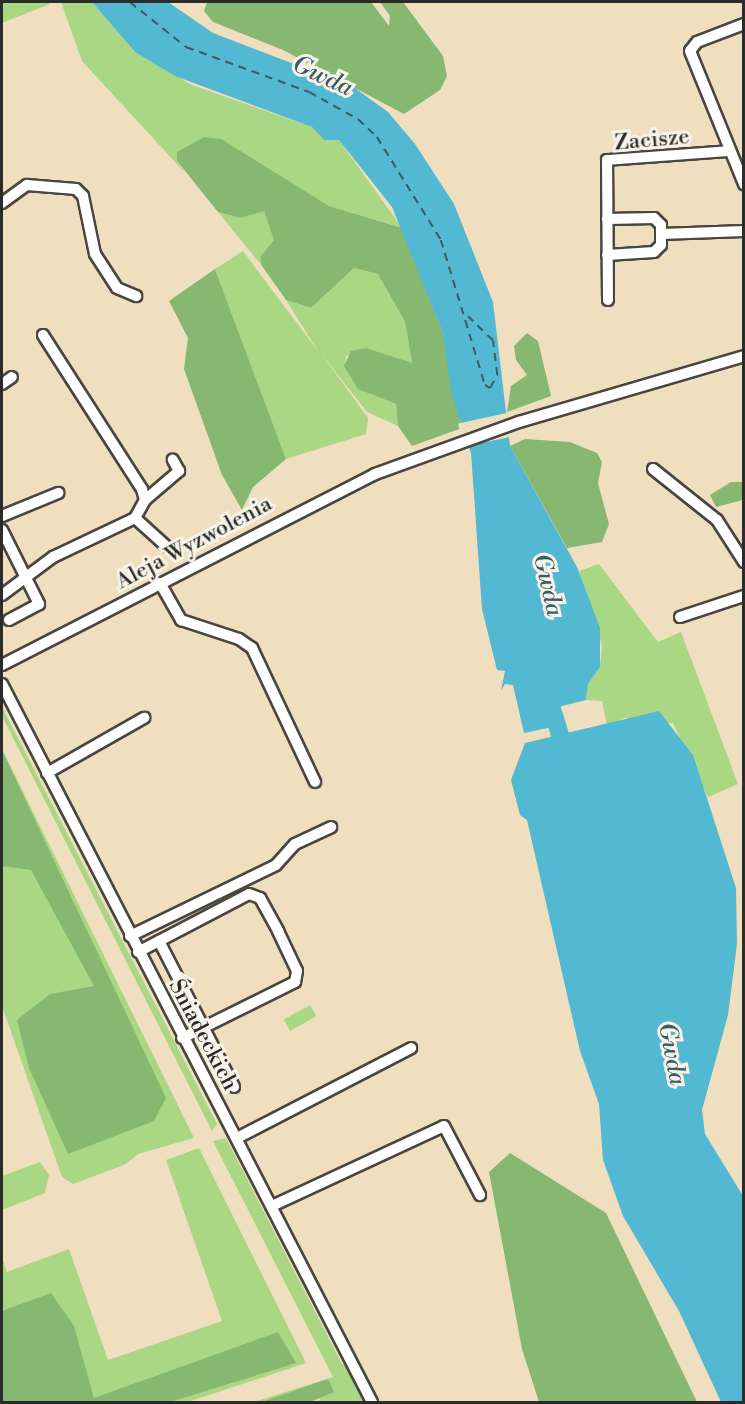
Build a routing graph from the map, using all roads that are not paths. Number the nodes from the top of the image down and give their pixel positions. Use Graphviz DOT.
graph roads {
  1 [pos="744,24"];
  2 [pos="730,151"];
  3 [pos="744,184"];
  4 [pos="2,203"];
  5 [pos="607,219"];
  6 [pos="744,231"];
  7 [pos="661,234"];
  8 [pos="607,255"];
  9 [pos="136,296"];
  10 [pos="608,300"];
  11 [pos="43,335"];
  12 [pos="744,356"];
  13 [pos="12,377"];
  14 [pos="2,384"];
  15 [pos="173,459"];
  16 [pos="653,470"];
  17 [pos="58,493"];
  18 [pos="145,500"];
  19 [pos="2,516"];
  20 [pos="135,518"];
  21 [pos="2,530"];
  22 [pos="166,546"];
  23 [pos="744,562"];
  24 [pos="26,576"];
  25 [pos="160,583"];
  26 [pos="2,595"];
  27 [pos="744,596"];
  28 [pos="680,617"];
  29 [pos="9,620"];
  30 [pos="2,665"];
  31 [pos="2,684"];
  32 [pos="144,718"];
  33 [pos="47,773"];
  34 [pos="315,782"];
  35 [pos="331,827"];
  36 [pos="130,936"];
  37 [pos="159,941"];
  38 [pos="138,952"];
  39 [pos="203,1027"];
  40 [pos="182,1038"];
  41 [pos="411,1048"];
  42 [pos="234,1087"];
  43 [pos="237,1138"];
  44 [pos="480,1195"];
  45 [pos="274,1205"];
  46 [pos="372,1402"];
  1 -- 2 [label="street"];
  2 -- 3 [label="street"];
  2 -- 5 [label="street, Zacisze"];
  4 -- 9 [label="street"];
  5 -- 7 [label="street"];
  5 -- 8 [label="street, Zacisze"];
  6 -- 7 [label="street"];
  7 -- 8 [label="street"];
  8 -- 10 [label="street, Zacisze"];
  11 -- 18 [label="street"];
  12 -- 25 [label="street, Aleja Wyzwolenia"];
  13 -- 14 [label="street"];
  15 -- 18 [label="street"];
  16 -- 23 [label="street"];
  17 -- 19 [label="street"];
  18 -- 20 [label="street"];
  20 -- 22 [label="street"];
  20 -- 24 [label="street"];
  21 -- 24 [label="street"];
  24 -- 26 [label="street"];
  24 -- 29 [label="street"];
  25 -- 30 [label="street, Aleja Wyzwolenia"];
  25 -- 34 [label="street"];
  27 -- 28 [label="street"];
  31 -- 33 [label="street, Śniadeckich"];
  32 -- 33 [label="street"];
  33 -- 36 [label="street, Śniadeckich"];
  35 -- 36 [label="street"];
  36 -- 38 [label="street, Śniadeckich"];
  37 -- 38 [label="street"];
  37 -- 39 [label="street"];
  37 -- 39 [label="street"];
  38 -- 40 [label="street, Śniadeckich"];
  39 -- 40 [label="street"];
  39 -- 42 [label="street"];
  40 -- 43 [label="street, Śniadeckich"];
  41 -- 43 [label="street"];
  43 -- 45 [label="street, Śniadeckich"];
  44 -- 45 [label="street"];
  45 -- 46 [label="street, Śniadeckich"];
}
